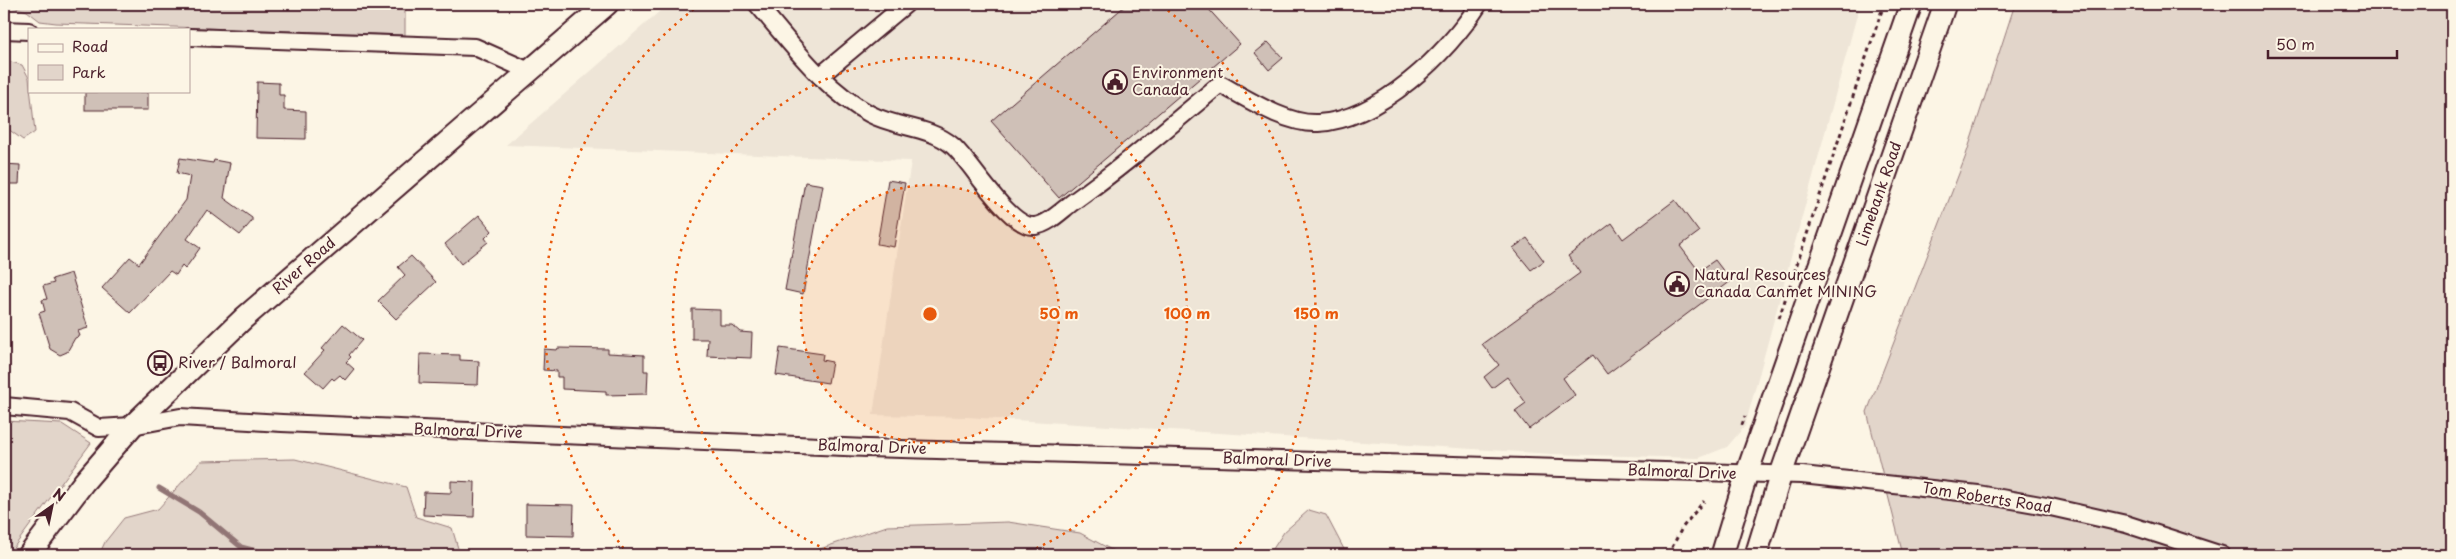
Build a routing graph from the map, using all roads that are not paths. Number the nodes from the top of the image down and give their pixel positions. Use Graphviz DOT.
graph roads {
  1 [pos="607,4"];
  2 [pos="757,4"];
  3 [pos="906,4"];
  4 [pos="1478,4"];
  5 [pos="1911,4"];
  6 [pos="1946,4"];
  7 [pos="4,30"];
  8 [pos="28,31"];
  9 [pos="190,37"];
  10 [pos="529,71"];
  11 [pos="820,76"];
  12 [pos="4,406"];
  13 [pos="132,426"];
  14 [pos="1747,473"];
  15 [pos="1781,474"];
  16 [pos="29,555"];
  17 [pos="1722,555"];
  18 [pos="1756,555"];
  19 [pos="2222,555"];
  1 -- 10 [label="main road, River Road"];
  2 -- 11 [label="street"];
  3 -- 11 [label="street"];
  4 -- 11 [label="street"];
  5 -- 14 [label="main road"];
  6 -- 15 [label="main road, Limebank Road"];
  7 -- 8 [label="street"];
  9 -- 10 [label="street"];
  10 -- 13 [label="main road, River Road"];
  12 -- 13 [label="street, Balmoral Drive"];
  13 -- 14 [label="street, Balmoral Drive"];
  13 -- 16 [label="main road, River Road"];
  14 -- 15 [label="street, Tom Roberts Road"];
  14 -- 17 [label="main road"];
  15 -- 18 [label="main road, Limebank Road"];
  15 -- 19 [label="street, Tom Roberts Road"];
}
